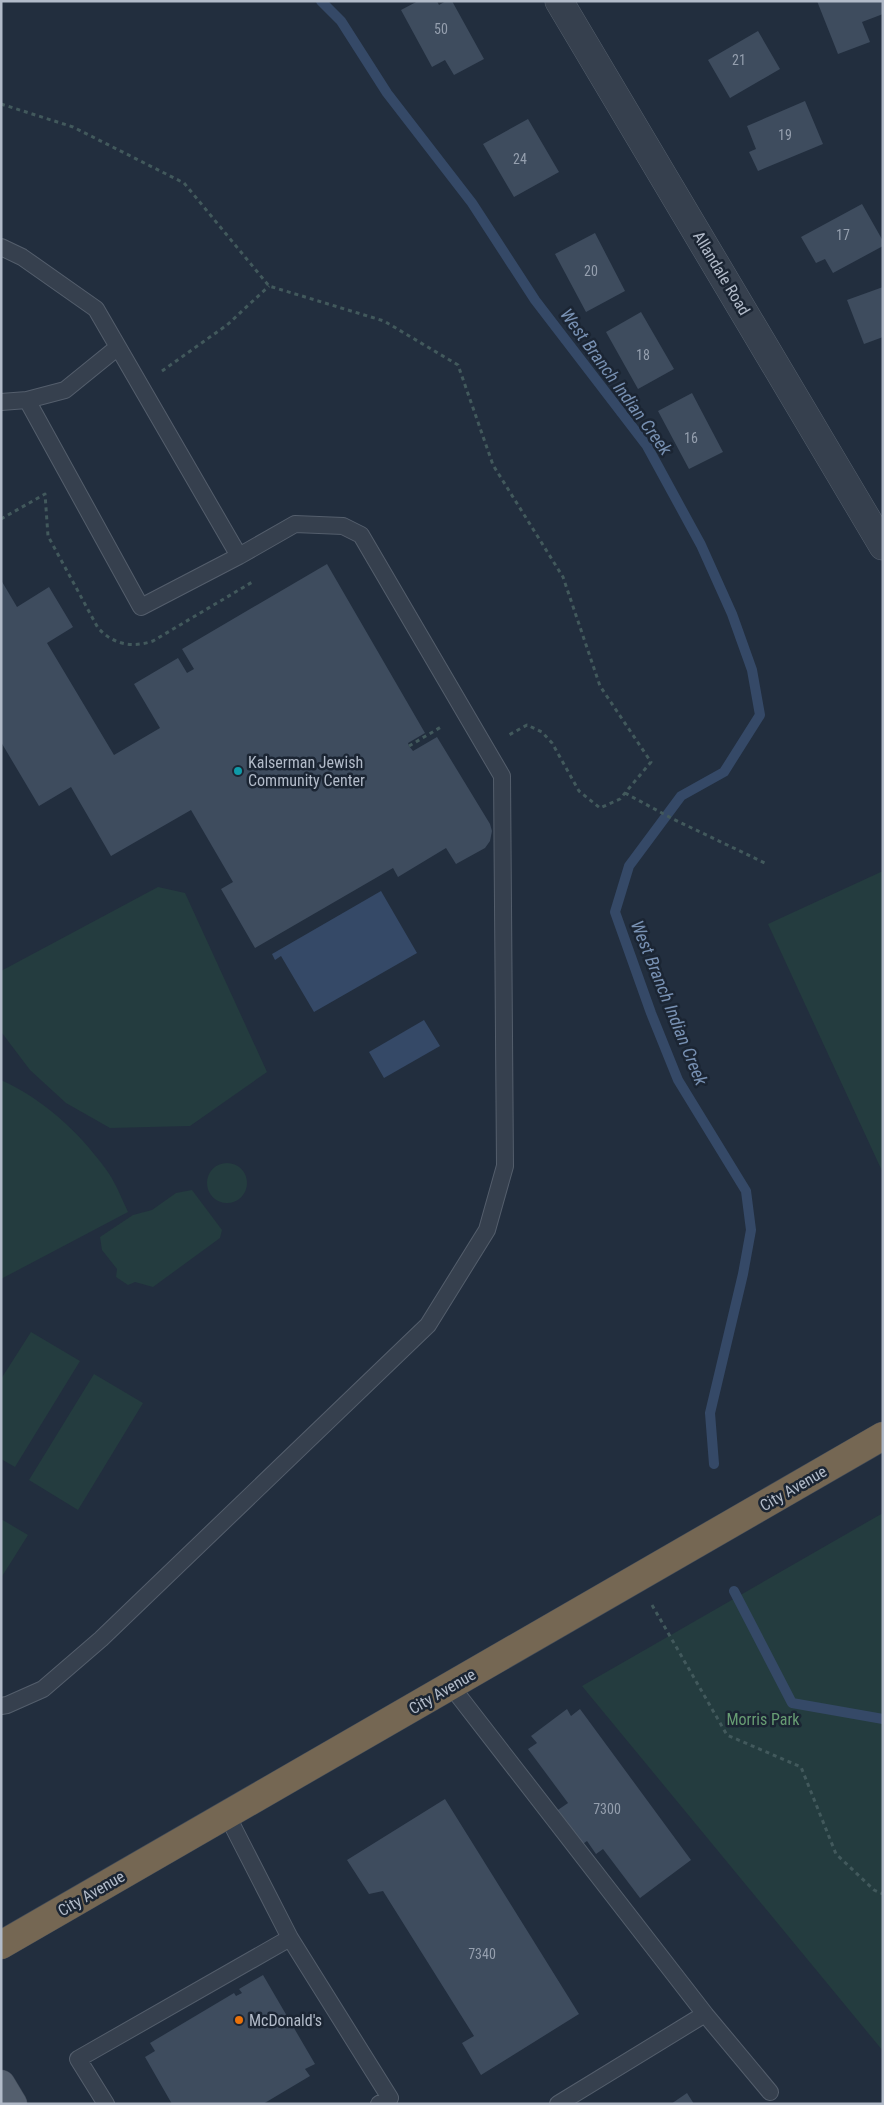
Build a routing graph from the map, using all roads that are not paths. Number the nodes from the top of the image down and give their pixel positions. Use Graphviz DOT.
graph roads {
  1 [pos="570,5"];
  2 [pos="1,247"];
  3 [pos="118,347"];
  4 [pos="27,400"];
  5 [pos="1,402"];
  6 [pos="883,546"];
  7 [pos="239,556"];
  8 [pos="883,1436"];
  9 [pos="451,1686"];
  10 [pos="1,1706"];
  11 [pos="227,1815"];
  12 [pos="290,1938"];
  13 [pos="1,1945"];
  14 [pos="705,2014"];
  15 [pos="1,2084"];
  16 [pos="770,2092"];
  17 [pos="13,2104"];
  18 [pos="106,2104"];
  19 [pos="379,2104"];
  20 [pos="558,2104"];
  1 -- 6 [label="street, Allandale Road"];
  2 -- 3 [label="lane"];
  3 -- 4 [label="lane"];
  3 -- 7 [label="lane"];
  4 -- 5 [label="lane"];
  4 -- 7 [label="lane"];
  7 -- 10 [label="lane"];
  8 -- 9 [label="highway, City Avenue"];
  9 -- 11 [label="highway, City Avenue"];
  9 -- 14 [label="lane"];
  11 -- 12 [label="lane"];
  11 -- 13 [label="highway, City Avenue"];
  12 -- 18 [label="lane"];
  12 -- 19 [label="lane"];
  14 -- 16 [label="lane"];
  14 -- 20 [label="lane"];
  15 -- 17 [label="main road"];
}
